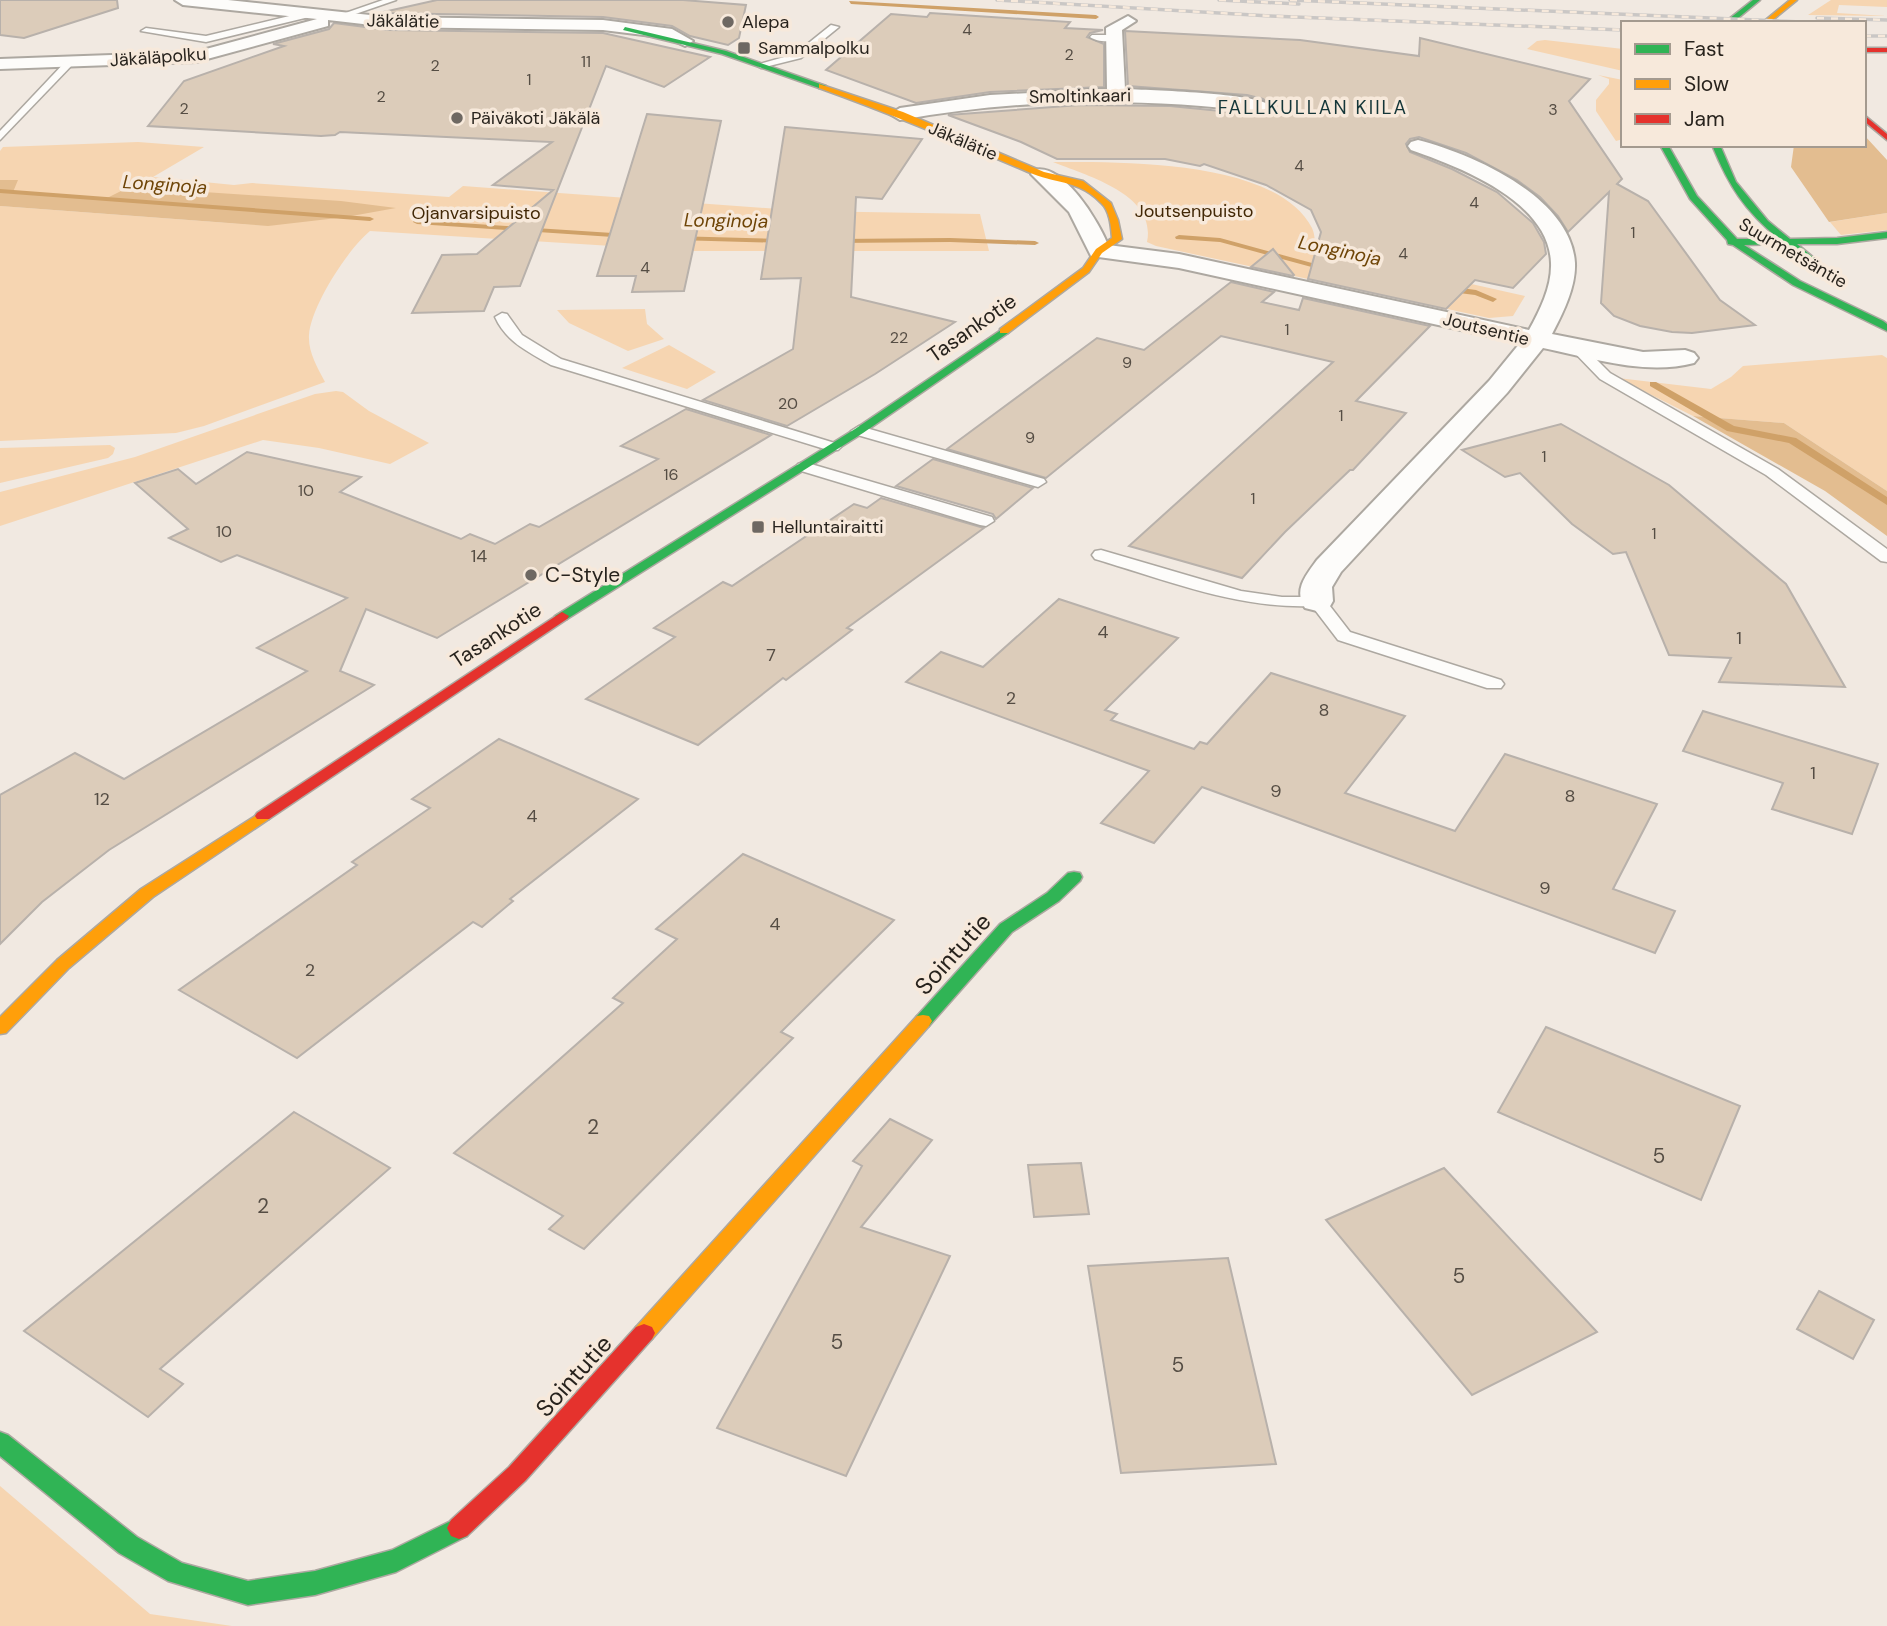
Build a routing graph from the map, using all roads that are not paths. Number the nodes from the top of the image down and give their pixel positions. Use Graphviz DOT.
graph roads {
  1 [pos="183,0"];
  2 [pos="392,0"];
  3 [pos="1757,0"];
  4 [pos="1794,0"];
  5 [pos="306,7"];
  6 [pos="335,18"];
  7 [pos="1128,21"];
  8 [pos="1730,21"];
  9 [pos="1768,21"];
  10 [pos="834,27"];
  11 [pos="146,31"];
  12 [pos="1094,37"];
  13 [pos="1114,38"];
  14 [pos="685,41"];
  15 [pos="1866,50"];
  16 [pos="1887,50"];
  17 [pos="70,62"];
  18 [pos="0,64"];
  19 [pos="761,65"];
  20 [pos="1116,95"];
  21 [pos="1261,106"];
  22 [pos="900,114"];
  23 [pos="1866,119"];
  24 [pos="0,137"];
  25 [pos="1887,138"];
  26 [pos="1418,146"];
  27 [pos="1665,147"];
  28 [pos="1717,147"];
  29 [pos="1041,174"];
  30 [pos="1887,235"];
  31 [pos="1731,242"];
  32 [pos="1786,242"];
  33 [pos="1099,251"];
  34 [pos="1867,314"];
  35 [pos="502,317"];
  36 [pos="1887,328"];
  37 [pos="1537,339"];
  38 [pos="1577,348"];
  39 [pos="1685,358"];
  40 [pos="859,431"];
  41 [pos="833,447"];
  42 [pos="804,467"];
  43 [pos="1038,482"];
  44 [pos="986,521"];
  45 [pos="1101,555"];
  46 [pos="1887,557"];
  47 [pos="1317,601"];
  48 [pos="1494,684"];
  49 [pos="1074,877"];
  50 [pos="0,1028"];
  51 [pos="0,1443"];
  1 -- 5 [label="street, Jäkälätie"];
  2 -- 6 [label="lane, Jäkäläpolku"];
  3 -- 8 [label="street"];
  4 -- 9 [label="street"];
  5 -- 6 [label="street, Jäkälätie"];
  5 -- 11 [label="lane"];
  6 -- 14 [label="street, Jäkälätie"];
  6 -- 17 [label="street, Jäkäläpolku"];
  7 -- 13 [label="street"];
  10 -- 19 [label="lane"];
  12 -- 13 [label="lane"];
  13 -- 20 [label="street"];
  14 -- 19 [label="street, Jäkälätie"];
  15 -- 16 [label="street"];
  17 -- 18 [label="street, Jäkäläpolku"];
  17 -- 24 [label="lane"];
  19 -- 22 [label="street, Jäkälätie"];
  20 -- 21 [label="street, Smoltinkaari"];
  20 -- 22 [label="street, Smoltinkaari"];
  22 -- 29 [label="street, Jäkälätie"];
  23 -- 25 [label="street"];
  26 -- 37 [label="street"];
  27 -- 31 [label="street, Suurmetsäntie"];
  28 -- 32 [label="street, Suurmetsäntie"];
  29 -- 33 [label="street, Jäkälätie"];
  30 -- 32 [label="street"];
  31 -- 32 [label="street"];
  31 -- 34 [label="street, Suurmetsäntie"];
  32 -- 34 [label="street, Suurmetsäntie"];
  33 -- 37 [label="street, Joutsentie"];
  33 -- 40 [label="street, Tasankotie"];
  34 -- 36 [label="street, Suurmetsäntie"];
  35 -- 41 [label="lane"];
  37 -- 38 [label="street"];
  37 -- 47 [label="street, Joutsentie"];
  38 -- 39 [label="street"];
  38 -- 46 [label="lane"];
  40 -- 41 [label="street, Tasankotie"];
  40 -- 43 [label="lane"];
  41 -- 42 [label="street, Tasankotie"];
  42 -- 44 [label="lane"];
  42 -- 50 [label="street, Tasankotie"];
  45 -- 47 [label="lane"];
  47 -- 48 [label="lane"];
  49 -- 51 [label="street, Sointutie"];
}
